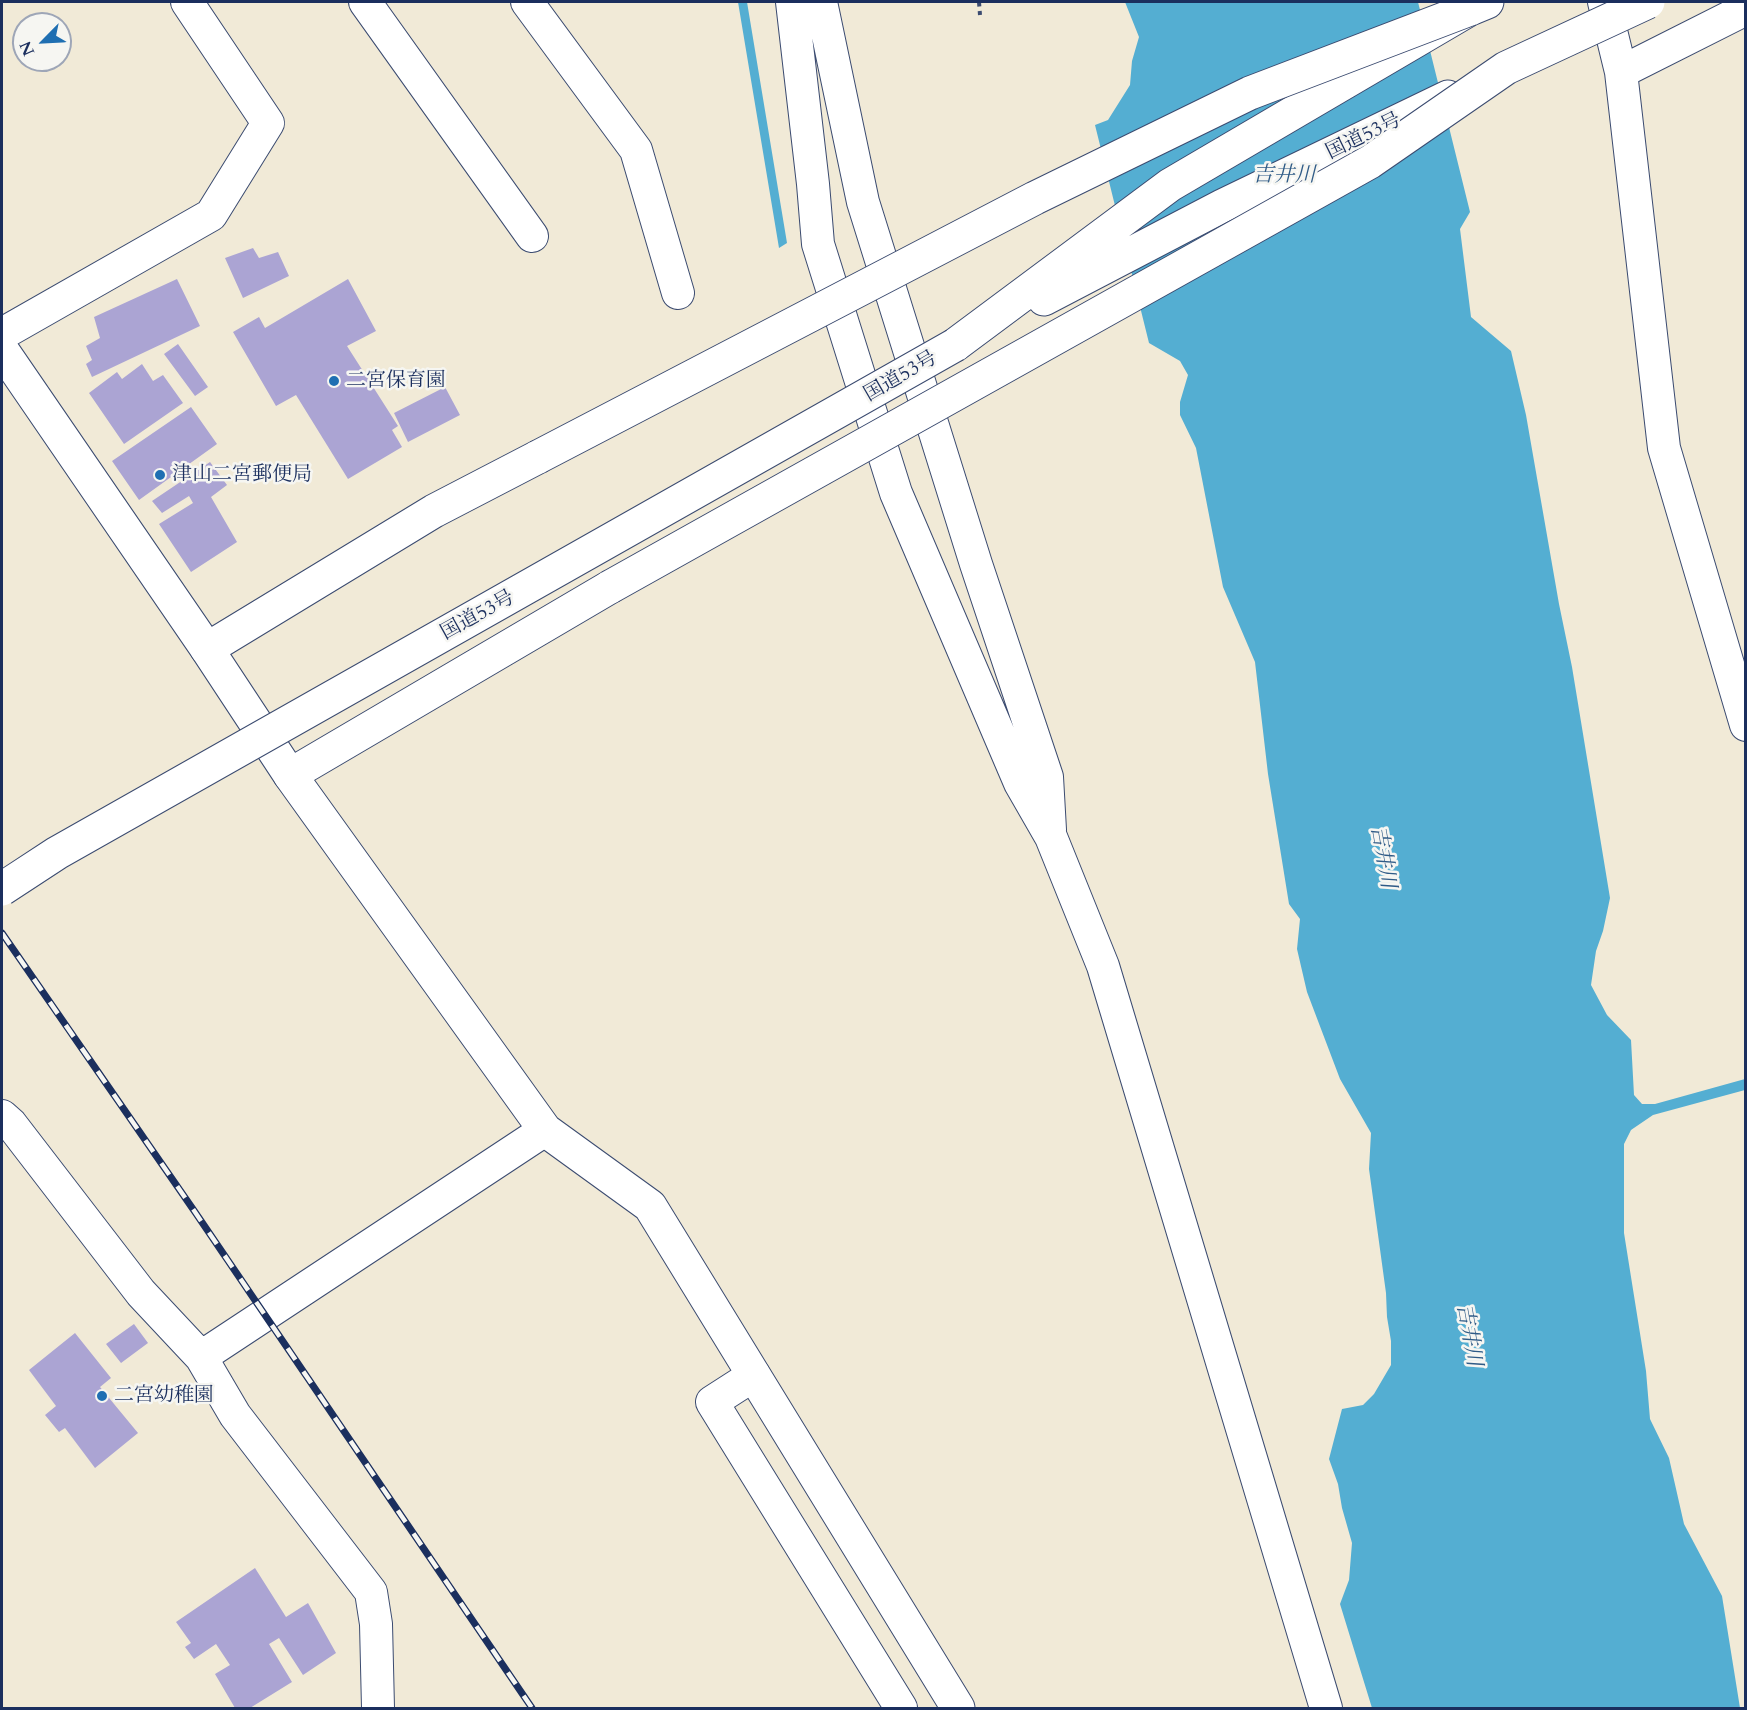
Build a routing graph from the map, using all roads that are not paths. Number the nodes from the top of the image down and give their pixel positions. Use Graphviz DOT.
graph roads {
  1 [pos="187,2"];
  2 [pos="365,2"];
  3 [pos="527,2"];
  4 [pos="792,2"];
  5 [pos="821,2"];
  6 [pos="1604,2"];
  7 [pos="1648,2"];
  8 [pos="1478,5"];
  9 [pos="1745,12"];
  10 [pos="1506,68"];
  11 [pos="1621,72"];
  12 [pos="532,236"];
  13 [pos="678,292"];
  14 [pos="2,334"];
  15 [pos="955,345"];
  16 [pos="2,350"];
  17 [pos="207,649"];
  18 [pos="1746,725"];
  19 [pos="290,775"];
  20 [pos="1051,837"];
  21 [pos="2,889"];
  22 [pos="2,1116"];
  23 [pos="545,1130"];
  24 [pos="201,1357"];
  25 [pos="753,1375"];
  26 [pos="378,1708"];
  27 [pos="901,1708"];
  28 [pos="958,1708"];
  29 [pos="1326,1708"];
  1 -- 14 [label="street"];
  2 -- 12 [label="street"];
  3 -- 13 [label="street"];
  4 -- 20 [label="street"];
  5 -- 20 [label="street"];
  6 -- 11 [label="street"];
  7 -- 10 [label="main road, 国道53号, bridge"];
  8 -- 15 [label="main road, 国道53号, bridge"];
  8 -- 17 [label="main road, bridge"];
  9 -- 11 [label="street"];
  10 -- 15 [label="main road, 国道53号, bridge"];
  10 -- 19 [label="main road, bridge"];
  11 -- 18 [label="street"];
  15 -- 21 [label="main road, 国道53号, bridge"];
  16 -- 17 [label="main road"];
  17 -- 19 [label="main road"];
  19 -- 23 [label="main road"];
  20 -- 29 [label="street"];
  22 -- 24 [label="street"];
  23 -- 24 [label="street"];
  23 -- 25 [label="main road"];
  24 -- 26 [label="street"];
  25 -- 27 [label="street"];
  25 -- 28 [label="main road"];
}
